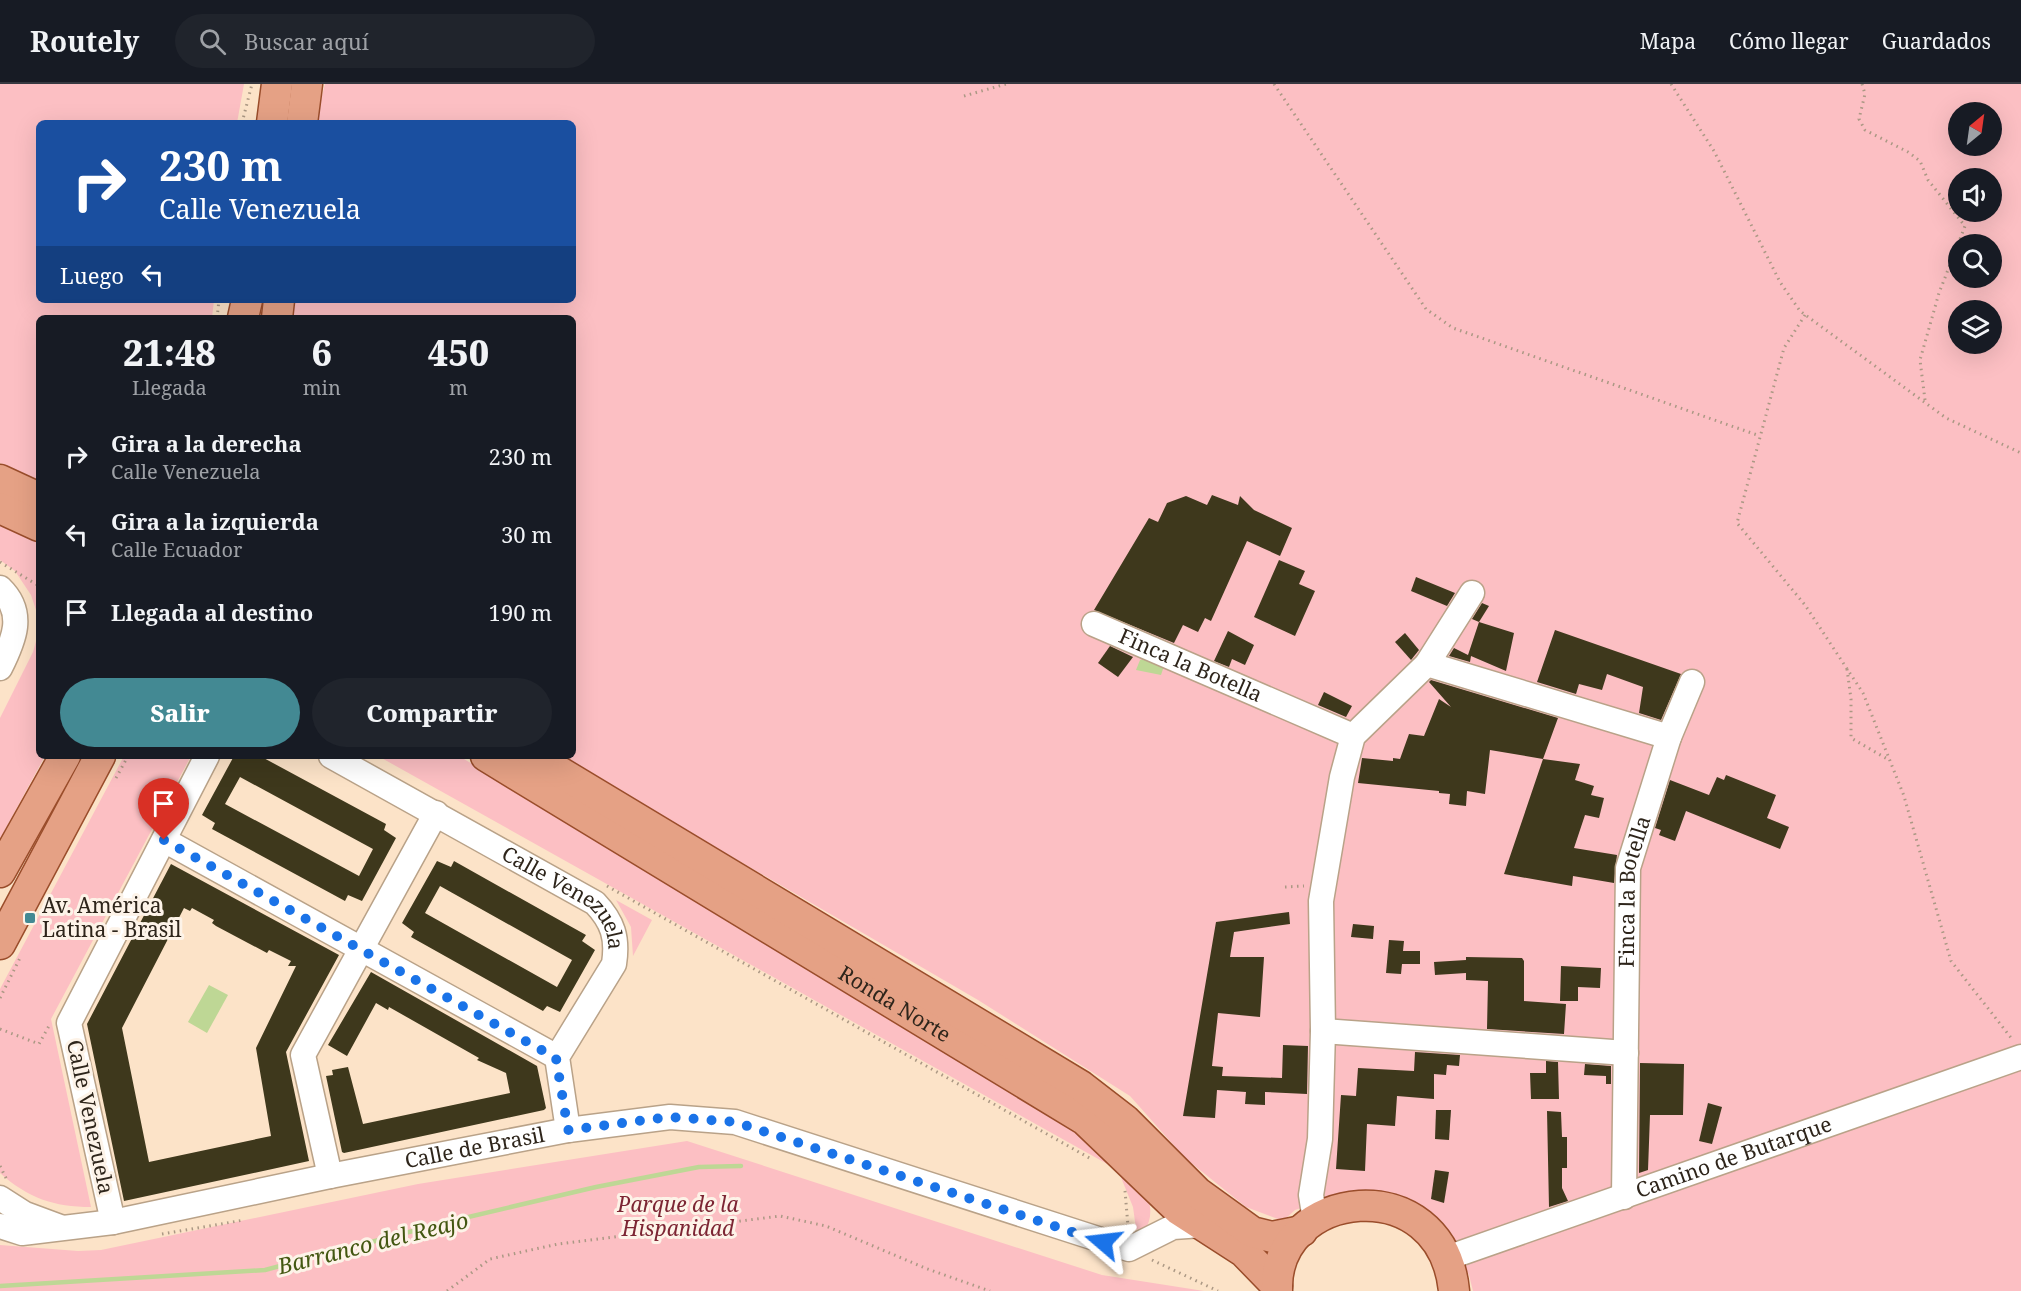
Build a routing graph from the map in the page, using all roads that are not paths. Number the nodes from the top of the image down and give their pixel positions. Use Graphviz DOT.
graph roads {
  1 [pos="277,84"];
  2 [pos="307,84"];
  3 [pos="272,120"];
  4 [pos="302,120"];
  5 [pos="0,480"];
  6 [pos="36,497"];
  7 [pos="0,508"];
  8 [pos="36,525"];
  9 [pos="0,588"];
  10 [pos="1472,594"];
  11 [pos="1094,624"];
  12 [pos="1427,664"];
  13 [pos="0,668"];
  14 [pos="1692,682"];
  15 [pos="1353,736"];
  16 [pos="1669,737"];
  17 [pos="63,759"];
  18 [pos="98,759"];
  19 [pos="205,759"];
  20 [pos="337,759"];
  21 [pos="491,759"];
  22 [pos="538,759"];
  23 [pos="436,813"];
  24 [pos="164,840"];
  25 [pos="0,872"];
  26 [pos="0,944"];
  27 [pos="362,948"];
  28 [pos="1323,1031"];
  29 [pos="2019,1051"];
  30 [pos="1626,1053"];
  31 [pos="556,1058"];
  32 [pos="568,1130"];
  33 [pos="330,1176"];
  34 [pos="1155,1188"];
  35 [pos="1624,1197"];
  36 [pos="0,1198"];
  37 [pos="112,1222"];
  38 [pos="1202,1225"];
  39 [pos="0,1226"];
  40 [pos="1308,1226"];
  41 [pos="68,1229"];
  42 [pos="1153,1237"];
  43 [pos="1447,1257"];
  44 [pos="1277,1289"];
  45 [pos="1454,1291"];
  1 -- 3 [label="main road"];
  2 -- 4 [label="main road"];
  5 -- 6 [label="main road"];
  7 -- 8 [label="main road"];
  9 -- 13 [label="street"];
  10 -- 12 [label="street"];
  11 -- 15 [label="street, Finca la Botella"];
  12 -- 15 [label="street"];
  12 -- 16 [label="street"];
  14 -- 16 [label="street, Finca la Botella"];
  15 -- 28 [label="street"];
  16 -- 30 [label="street, Finca la Botella"];
  17 -- 25 [label="main road"];
  18 -- 26 [label="main road"];
  19 -- 24 [label="street, Calle Venezuela"];
  20 -- 23 [label="street, Calle Venezuela"];
  21 -- 34 [label="main road, Ronda Norte"];
  22 -- 40 [label="main road, Ronda Norte"];
  23 -- 27 [label="street"];
  23 -- 31 [label="street, Calle Venezuela"];
  24 -- 27 [label="street"];
  24 -- 37 [label="street, Calle Venezuela"];
  27 -- 31 [label="street"];
  27 -- 33 [label="street"];
  28 -- 30 [label="street"];
  28 -- 40 [label="street"];
  29 -- 35 [label="street, Camino de Butarque"];
  30 -- 35 [label="street, Finca la Botella"];
  31 -- 32 [label="street"];
  32 -- 33 [label="street, Calle de Brasil"];
  32 -- 42 [label="street, Calle de Brasil"];
  33 -- 37 [label="street, Calle de Brasil"];
  34 -- 38 [label="main road, Ronda Norte"];
  34 -- 42 [label="street"];
  35 -- 43 [label="street, Camino de Butarque"];
  36 -- 41 [label="street, Calle de Brasil"];
  37 -- 41 [label="street, Calle de Brasil"];
  38 -- 42 [label="street"];
  38 -- 44 [label="main road, Ronda Norte"];
  39 -- 41 [label="street, Calle de Brasil"];
  40 -- 43 [label="main road, Ronda Norte"];
  40 -- 44 [label="main road, Ronda Norte"];
  43 -- 45 [label="main road, Ronda Norte"];
}
